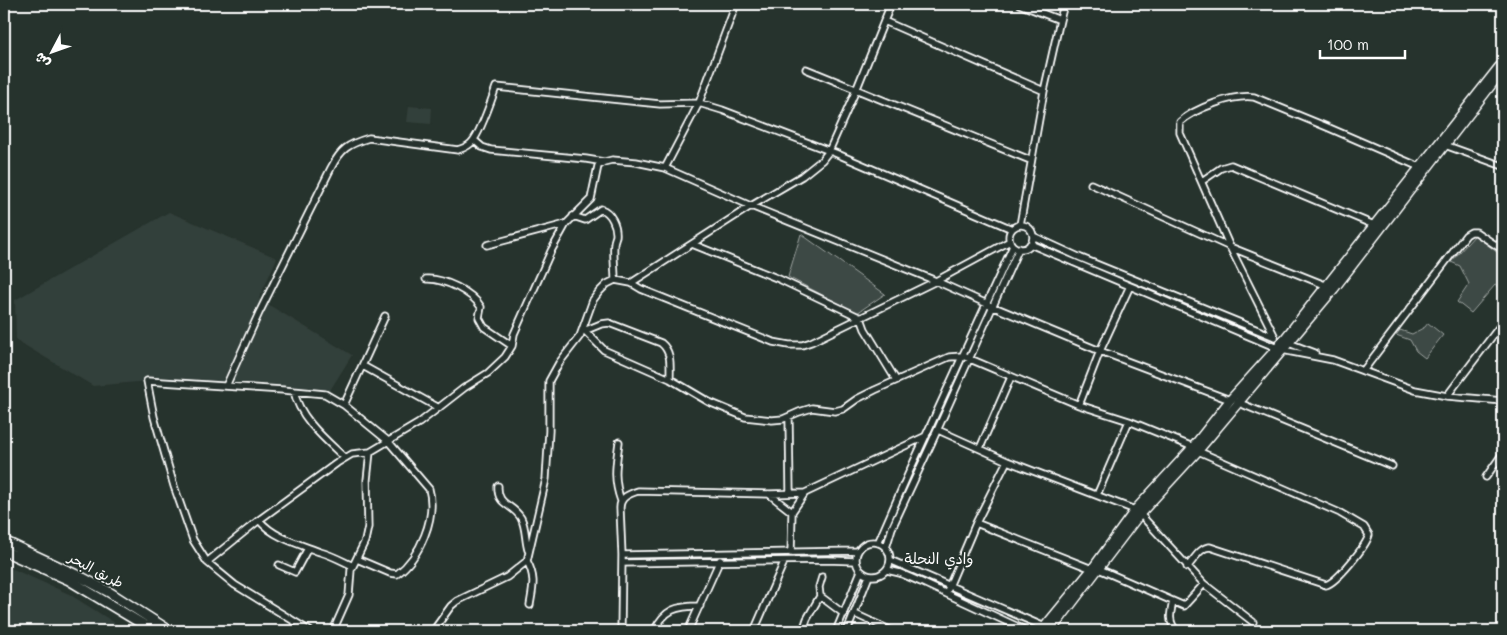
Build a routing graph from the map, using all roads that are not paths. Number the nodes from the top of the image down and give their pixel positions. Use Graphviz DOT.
graph roads {
  1 [pos="736,4"];
  2 [pos="891,4"];
  3 [pos="1019,4"];
  4 [pos="1064,4"];
  5 [pos="1060,20"];
  6 [pos="884,21"];
  7 [pos="1502,68"];
  8 [pos="806,69"];
  9 [pos="857,88"];
  10 [pos="1044,91"];
  11 [pos="698,103"];
  12 [pos="474,140"];
  13 [pos="1441,144"];
  14 [pos="829,151"];
  15 [pos="1030,160"];
  16 [pos="604,162"];
  17 [pos="1503,166"];
  18 [pos="665,168"];
  19 [pos="1422,169"];
  20 [pos="1202,181"];
  21 [pos="1091,184"];
  22 [pos="751,206"];
  23 [pos="573,216"];
  24 [pos="566,224"];
  25 [pos="1020,225"];
  26 [pos="1374,225"];
  27 [pos="1012,229"];
  28 [pos="1033,236"];
  29 [pos="692,244"];
  30 [pos="1030,244"];
  31 [pos="487,245"];
  32 [pos="1014,245"];
  33 [pos="1230,247"];
  34 [pos="1503,250"];
  35 [pos="1080,258"];
  36 [pos="1077,265"];
  37 [pos="426,278"];
  38 [pos="1133,279"];
  39 [pos="615,280"];
  40 [pos="936,281"];
  41 [pos="631,283"];
  42 [pos="1130,287"];
  43 [pos="1330,287"];
  44 [pos="986,303"];
  45 [pos="994,307"];
  46 [pos="385,316"];
  47 [pos="861,318"];
  48 [pos="1503,322"];
  49 [pos="583,330"];
  50 [pos="1281,343"];
  51 [pos="512,346"];
  52 [pos="1100,351"];
  53 [pos="962,356"];
  54 [pos="969,359"];
  55 [pos="363,366"];
  56 [pos="1363,372"];
  57 [pos="1011,377"];
  58 [pos="670,379"];
  59 [pos="896,380"];
  60 [pos="226,386"];
  61 [pos="294,391"];
  62 [pos="1447,396"];
  63 [pos="1234,401"];
  64 [pos="1503,401"];
  65 [pos="1079,405"];
  66 [pos="344,406"];
  67 [pos="438,408"];
  68 [pos="789,417"];
  69 [pos="1129,421"];
  70 [pos="938,430"];
  71 [pos="926,436"];
  72 [pos="388,441"];
  73 [pos="619,442"];
  74 [pos="980,448"];
  75 [pos="1196,449"];
  76 [pos="370,452"];
  77 [pos="1503,453"];
  78 [pos="345,458"];
  79 [pos="1008,461"];
  80 [pos="1392,466"];
  81 [pos="1486,477"];
  82 [pos="498,486"];
  83 [pos="805,493"];
  84 [pos="769,494"];
  85 [pos="790,494"];
  86 [pos="1097,495"];
  87 [pos="621,501"];
  88 [pos="792,512"];
  89 [pos="1138,512"];
  90 [pos="259,520"];
  91 [pos="976,523"];
  92 [pos="4,541"];
  93 [pos="878,543"];
  94 [pos="308,548"];
  95 [pos="886,548"];
  96 [pos="858,551"];
  97 [pos="4,552"];
  98 [pos="529,552"];
  99 [pos="790,553"];
  100 [pos="722,554"];
  101 [pos="622,555"];
  102 [pos="357,559"];
  103 [pos="890,560"];
  104 [pos="527,561"];
  105 [pos="856,561"];
  106 [pos="207,562"];
  107 [pos="720,562"];
  108 [pos="784,562"];
  109 [pos="622,563"];
  110 [pos="279,565"];
  111 [pos="353,566"];
  112 [pos="1187,567"];
  113 [pos="1095,569"];
  114 [pos="887,570"];
  115 [pos="861,571"];
  116 [pos="869,576"];
  117 [pos="822,577"];
  118 [pos="1204,584"];
  119 [pos="950,586"];
  120 [pos="854,590"];
  121 [pos="946,593"];
  122 [pos="862,594"];
  123 [pos="820,596"];
  124 [pos="1173,602"];
  125 [pos="530,605"];
  126 [pos="700,606"];
  127 [pos="844,614"];
  128 [pos="855,614"];
  129 [pos="1253,622"];
  130 [pos="1049,630"];
  131 [pos="154,631"];
  132 [pos="170,631"];
  133 [pos="310,631"];
  134 [pos="333,631"];
  135 [pos="433,631"];
  136 [pos="621,631"];
  137 [pos="654,631"];
  138 [pos="688,631"];
  139 [pos="754,631"];
  140 [pos="803,631"];
  141 [pos="836,631"];
  142 [pos="847,631"];
  143 [pos="892,631"];
  144 [pos="1027,631"];
  145 [pos="1177,631"];
  1 -- 11 [label="street"];
  2 -- 6 [label="street"];
  3 -- 5 [label="street"];
  4 -- 5 [label="street"];
  5 -- 10 [label="street"];
  6 -- 9 [label="street"];
  6 -- 10 [label="street"];
  7 -- 13 [label="main road"];
  8 -- 9 [label="street"];
  9 -- 14 [label="street"];
  9 -- 15 [label="street"];
  10 -- 15 [label="street"];
  11 -- 12 [label="street"];
  11 -- 14 [label="street"];
  11 -- 18 [label="street"];
  12 -- 16 [label="street"];
  12 -- 60 [label="street"];
  13 -- 17 [label="street"];
  13 -- 19 [label="main road"];
  14 -- 22 [label="street"];
  14 -- 27 [label="street"];
  15 -- 25 [label="street"];
  16 -- 18 [label="street"];
  16 -- 23 [label="street"];
  18 -- 22 [label="street"];
  19 -- 20 [label="street"];
  19 -- 26 [label="main road"];
  19 -- 43 [label="main road"];
  20 -- 26 [label="street"];
  20 -- 33 [label="street"];
  21 -- 33 [label="street"];
  22 -- 29 [label="street"];
  22 -- 40 [label="street"];
  23 -- 24 [label="street"];
  23 -- 39 [label="street"];
  24 -- 31 [label="street"];
  24 -- 51 [label="street"];
  25 -- 27 [label="street"];
  25 -- 28 [label="street"];
  26 -- 43 [label="main road"];
  27 -- 32 [label="street"];
  28 -- 30 [label="street"];
  28 -- 35 [label="street"];
  29 -- 41 [label="street"];
  29 -- 47 [label="street"];
  30 -- 32 [label="street"];
  30 -- 36 [label="street"];
  32 -- 40 [label="street"];
  32 -- 44 [label="street"];
  32 -- 45 [label="street"];
  33 -- 43 [label="street"];
  33 -- 50 [label="street"];
  34 -- 56 [label="street"];
  35 -- 36 [label="street"];
  35 -- 38 [label="street"];
  36 -- 42 [label="street"];
  37 -- 51 [label="street"];
  38 -- 42 [label="street"];
  38 -- 50 [label="street"];
  39 -- 41 [label="street"];
  39 -- 49 [label="street"];
  40 -- 44 [label="street"];
  40 -- 47 [label="street"];
  41 -- 47 [label="street"];
  42 -- 50 [label="street"];
  42 -- 52 [label="street"];
  43 -- 50 [label="main road"];
  44 -- 45 [label="street"];
  44 -- 53 [label="street"];
  45 -- 52 [label="street"];
  45 -- 54 [label="street"];
  46 -- 55 [label="street"];
  47 -- 59 [label="street"];
  48 -- 62 [label="street"];
  49 -- 58 [label="street"];
  49 -- 58 [label="street"];
  49 -- 98 [label="street"];
  50 -- 56 [label="street"];
  50 -- 63 [label="main road"];
  51 -- 67 [label="street"];
  52 -- 63 [label="street"];
  52 -- 65 [label="street"];
  53 -- 54 [label="street"];
  53 -- 59 [label="street"];
  53 -- 71 [label="street"];
  54 -- 57 [label="street"];
  54 -- 70 [label="street"];
  55 -- 66 [label="street"];
  55 -- 67 [label="street"];
  56 -- 62 [label="street"];
  57 -- 65 [label="street"];
  57 -- 74 [label="street"];
  58 -- 68 [label="street"];
  59 -- 68 [label="street"];
  60 -- 61 [label="street"];
  60 -- 106 [label="street"];
  61 -- 66 [label="street"];
  61 -- 78 [label="street"];
  62 -- 64 [label="street"];
  63 -- 75 [label="main road"];
  63 -- 80 [label="street"];
  65 -- 69 [label="street"];
  66 -- 72 [label="street"];
  67 -- 72 [label="street"];
  68 -- 85 [label="street"];
  69 -- 75 [label="street"];
  69 -- 86 [label="street"];
  70 -- 74 [label="street"];
  70 -- 95 [label="street"];
  71 -- 83 [label="street"];
  71 -- 93 [label="street"];
  72 -- 76 [label="street"];
  72 -- 102 [label="street"];
  73 -- 87 [label="street"];
  74 -- 79 [label="street"];
  75 -- 89 [label="main road"];
  75 -- 112 [label="street"];
  76 -- 78 [label="street"];
  76 -- 102 [label="street"];
  77 -- 81 [label="street"];
  78 -- 90 [label="street"];
  79 -- 86 [label="street"];
  79 -- 91 [label="street"];
  82 -- 98 [label="street"];
  83 -- 85 [label="street"];
  83 -- 88 [label="street"];
  84 -- 85 [label="street"];
  84 -- 87 [label="street"];
  84 -- 88 [label="street"];
  86 -- 89 [label="street"];
  87 -- 101 [label="street"];
  88 -- 99 [label="street"];
  89 -- 112 [label="street"];
  89 -- 113 [label="main road"];
  90 -- 94 [label="street"];
  90 -- 106 [label="street"];
  91 -- 113 [label="street"];
  91 -- 119 [label="street"];
  92 -- 132 [label="highway, طريق البحر"];
  93 -- 95 [label="street"];
  93 -- 96 [label="street"];
  94 -- 110 [label="street"];
  94 -- 111 [label="street"];
  95 -- 103 [label="street"];
  96 -- 99 [label="street"];
  96 -- 105 [label="street"];
  97 -- 131 [label="highway, طريق البحر"];
  98 -- 104 [label="street"];
  99 -- 100 [label="street"];
  100 -- 101 [label="street"];
  100 -- 107 [label="street"];
  101 -- 109 [label="street"];
  102 -- 111 [label="street"];
  103 -- 114 [label="street"];
  103 -- 119 [label="street"];
  104 -- 125 [label="street"];
  104 -- 135 [label="street"];
  105 -- 108 [label="street"];
  105 -- 115 [label="street"];
  106 -- 133 [label="street"];
  107 -- 108 [label="street"];
  107 -- 109 [label="street"];
  107 -- 126 [label="street"];
  108 -- 139 [label="street"];
  109 -- 136 [label="street"];
  111 -- 134 [label="street"];
  112 -- 118 [label="street"];
  113 -- 124 [label="street"];
  113 -- 130 [label="main road"];
  114 -- 116 [label="street"];
  114 -- 121 [label="street"];
  115 -- 116 [label="street"];
  115 -- 120 [label="street"];
  116 -- 122 [label="street"];
  117 -- 123 [label="street"];
  118 -- 124 [label="street"];
  118 -- 129 [label="street"];
  119 -- 121 [label="street"];
  119 -- 130 [label="street"];
  120 -- 122 [label="street"];
  120 -- 127 [label="street"];
  121 -- 144 [label="street"];
  122 -- 128 [label="street"];
  123 -- 127 [label="street"];
  123 -- 140 [label="street"];
  124 -- 145 [label="street"];
  126 -- 137 [label="street"];
  126 -- 138 [label="street"];
  127 -- 141 [label="street"];
  128 -- 142 [label="street"];
  128 -- 143 [label="street"];
}
